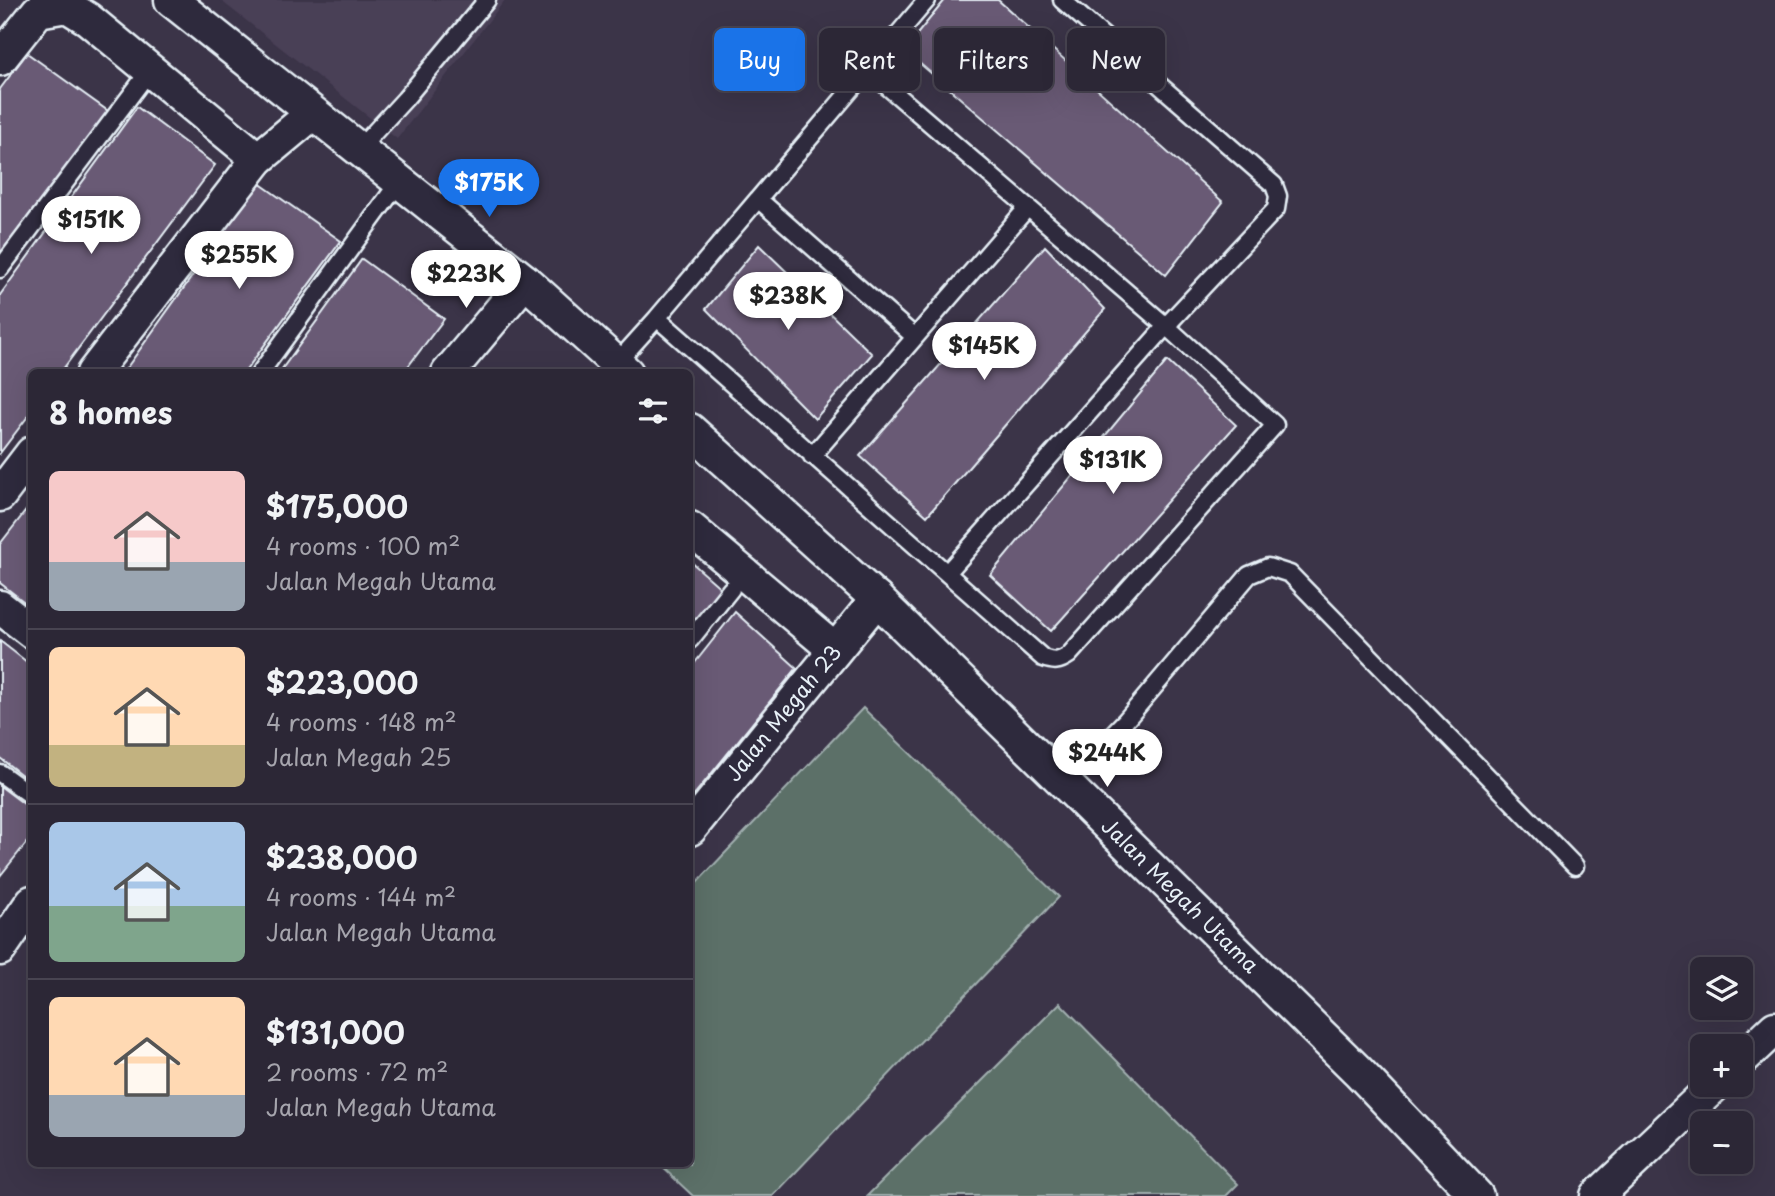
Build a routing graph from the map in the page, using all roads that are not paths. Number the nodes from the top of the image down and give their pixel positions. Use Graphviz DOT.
graph roads {
  1 [pos="171,0"];
  2 [pos="487,0"];
  3 [pos="926,0"];
  4 [pos="1062,0"];
  5 [pos="903,28"];
  6 [pos="0,59"];
  7 [pos="150,70"];
  8 [pos="850,91"];
  9 [pos="893,91"];
  10 [pos="312,114"];
  11 [pos="358,150"];
  12 [pos="258,159"];
  13 [pos="399,182"];
  14 [pos="758,199"];
  15 [pos="1028,207"];
  16 [pos="0,269"];
  17 [pos="525,281"];
  18 [pos="657,318"];
  19 [pos="1166,326"];
  20 [pos="915,337"];
  21 [pos="96,369"];
  22 [pos="263,369"];
  23 [pos="451,369"];
  24 [pos="617,369"];
  25 [pos="693,433"];
  26 [pos="812,456"];
  27 [pos="28,458"];
  28 [pos="0,495"];
  29 [pos="693,531"];
  30 [pos="947,573"];
  31 [pos="731,589"];
  32 [pos="877,599"];
  33 [pos="0,607"];
  34 [pos="28,629"];
  35 [pos="693,636"];
  36 [pos="835,650"];
  37 [pos="0,773"];
  38 [pos="1064,784"];
  39 [pos="28,793"];
  40 [pos="693,825"];
  41 [pos="1575,866"];
  42 [pos="28,907"];
  43 [pos="2,943"];
  44 [pos="1775,1028"];
  45 [pos="1753,1049"];
  46 [pos="1702,1097"];
  47 [pos="1477,1196"];
  48 [pos="1597,1196"];
  1 -- 10 [label="street"];
  2 -- 11 [label="lane"];
  3 -- 5 [label="lane"];
  4 -- 19 [label="lane"];
  6 -- 7 [label="street"];
  7 -- 12 [label="street"];
  7 -- 16 [label="lane"];
  8 -- 14 [label="lane"];
  9 -- 15 [label="lane"];
  10 -- 11 [label="street"];
  10 -- 12 [label="street"];
  11 -- 13 [label="street"];
  12 -- 21 [label="street"];
  13 -- 17 [label="street"];
  13 -- 22 [label="lane"];
  14 -- 18 [label="lane"];
  14 -- 20 [label="lane"];
  15 -- 19 [label="lane"];
  15 -- 20 [label="lane"];
  17 -- 23 [label="street"];
  17 -- 24 [label="street"];
  18 -- 24 [label="lane"];
  18 -- 26 [label="lane"];
  19 -- 30 [label="lane"];
  19 -- 30 [label="lane"];
  20 -- 26 [label="lane"];
  25 -- 32 [label="street, Jalan Megah Utama"];
  26 -- 30 [label="lane"];
  27 -- 28 [label="street"];
  29 -- 36 [label="street"];
  31 -- 35 [label="lane"];
  32 -- 36 [label="street, Jalan Megah 23"];
  32 -- 38 [label="street, Jalan Megah Utama"];
  33 -- 34 [label="street"];
  36 -- 40 [label="street, Jalan Megah 23"];
  37 -- 39 [label="lane"];
  38 -- 41 [label="lane"];
  38 -- 47 [label="street, Jalan Megah Utama"];
  42 -- 43 [label="street"];
  44 -- 45 [label="street"];
  46 -- 48 [label="street"];
}
